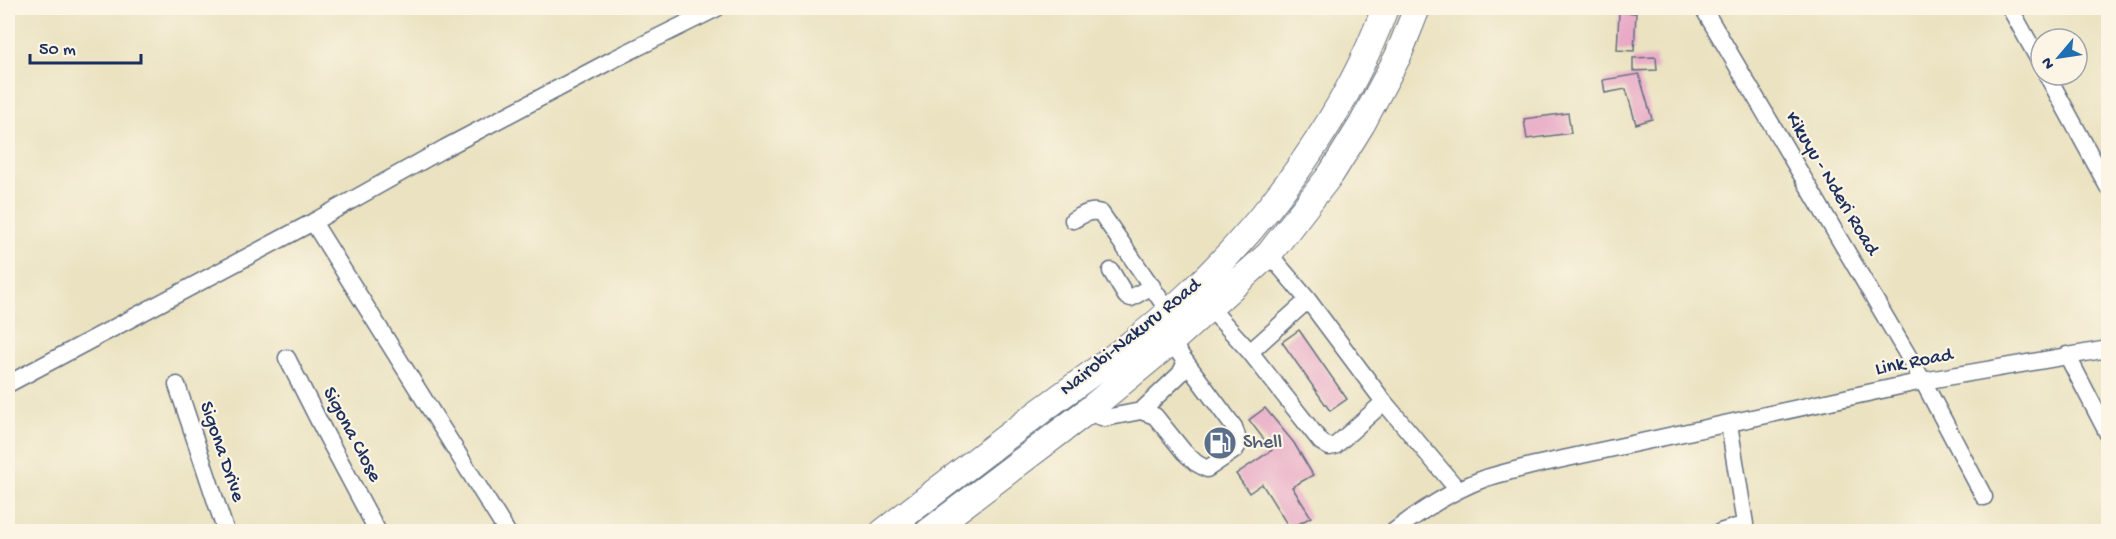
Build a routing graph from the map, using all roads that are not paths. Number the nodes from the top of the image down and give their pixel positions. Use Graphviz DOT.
graph roads {
  1 [pos="717,8"];
  2 [pos="1384,8"];
  3 [pos="1417,8"];
  4 [pos="1703,8"];
  5 [pos="2010,8"];
  6 [pos="2029,42"];
  7 [pos="2054,87"];
  8 [pos="2109,187"];
  9 [pos="1073,220"];
  10 [pos="314,222"];
  11 [pos="1269,254"];
  12 [pos="1111,271"];
  13 [pos="1152,286"];
  14 [pos="1308,300"];
  15 [pos="1210,308"];
  16 [pos="1169,312"];
  17 [pos="2109,349"];
  18 [pos="1178,352"];
  19 [pos="1251,352"];
  20 [pos="2067,355"];
  21 [pos="287,358"];
  22 [pos="1923,381"];
  23 [pos="8,384"];
  24 [pos="177,385"];
  25 [pos="1384,402"];
  26 [pos="1141,411"];
  27 [pos="1086,412"];
  28 [pos="1729,424"];
  29 [pos="2109,434"];
  30 [pos="1458,490"];
  31 [pos="1984,496"];
  32 [pos="1746,528"];
  33 [pos="226,531"];
  34 [pos="378,531"];
  35 [pos="507,531"];
  36 [pos="883,531"];
  37 [pos="928,531"];
  38 [pos="1393,531"];
  39 [pos="1720,531"];
  1 -- 10 [label="street"];
  2 -- 16 [label="highway, Nairobi-Nakuru Road"];
  3 -- 11 [label="highway"];
  4 -- 22 [label="street, Kikuyu - Nderi Road"];
  5 -- 6 [label="street"];
  7 -- 8 [label="street"];
  9 -- 13 [label="street"];
  10 -- 23 [label="street"];
  10 -- 35 [label="street"];
  11 -- 14 [label="street"];
  11 -- 15 [label="highway"];
  12 -- 13 [label="street"];
  13 -- 16 [label="street"];
  14 -- 19 [label="street"];
  14 -- 25 [label="street"];
  15 -- 18 [label="highway"];
  15 -- 19 [label="street"];
  16 -- 36 [label="highway, Nairobi-Nakuru Road"];
  17 -- 20 [label="street, Link Road"];
  18 -- 26 [label="street"];
  18 -- 26 [label="street"];
  18 -- 27 [label="highway"];
  19 -- 25 [label="street"];
  20 -- 22 [label="street, Link Road"];
  20 -- 29 [label="street"];
  21 -- 34 [label="street, Sigona Close"];
  22 -- 28 [label="street, Link Road"];
  22 -- 31 [label="street, Kikuyu - Nderi Road"];
  24 -- 33 [label="street, Sigona Drive"];
  25 -- 30 [label="street"];
  26 -- 27 [label="street"];
  27 -- 37 [label="highway"];
  28 -- 30 [label="street, Link Road"];
  28 -- 32 [label="street"];
  30 -- 38 [label="street, Link Road"];
  32 -- 39 [label="street"];
}
